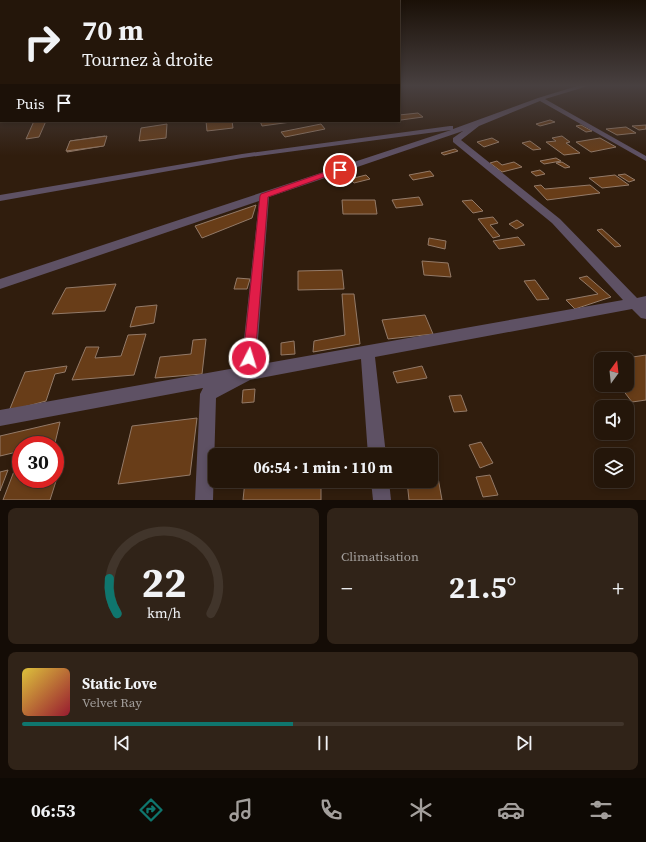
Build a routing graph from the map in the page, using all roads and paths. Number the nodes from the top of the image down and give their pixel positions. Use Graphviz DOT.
graph roads {
  1 [pos="514,109"];
  2 [pos="558,109"];
  3 [pos="476,124"];
  4 [pos="646,159"];
  5 [pos="264,196"];
  6 [pos="0,198"];
  7 [pos="0,284"];
  8 [pos="640,302"];
  9 [pos="646,314"];
  10 [pos="367,351"];
  11 [pos="248,373"];
  12 [pos="0,418"];
  13 [pos="376,448"];
  14 [pos="381,488"];
  15 [pos="204,500"];
  16 [pos="382,500"];
  1 -- 3 [label="street"];
  2 -- 4 [label="street"];
  3 -- 5 [label="street"];
  3 -- 6 [label="street"];
  3 -- 8 [label="street"];
  5 -- 7 [label="street"];
  5 -- 11 [label="street"];
  8 -- 9 [label="street"];
  8 -- 10 [label="street"];
  10 -- 11 [label="street"];
  10 -- 13 [label="street"];
  11 -- 12 [label="street"];
  11 -- 15 [label="street"];
  14 -- 16 [label="street"];
}
